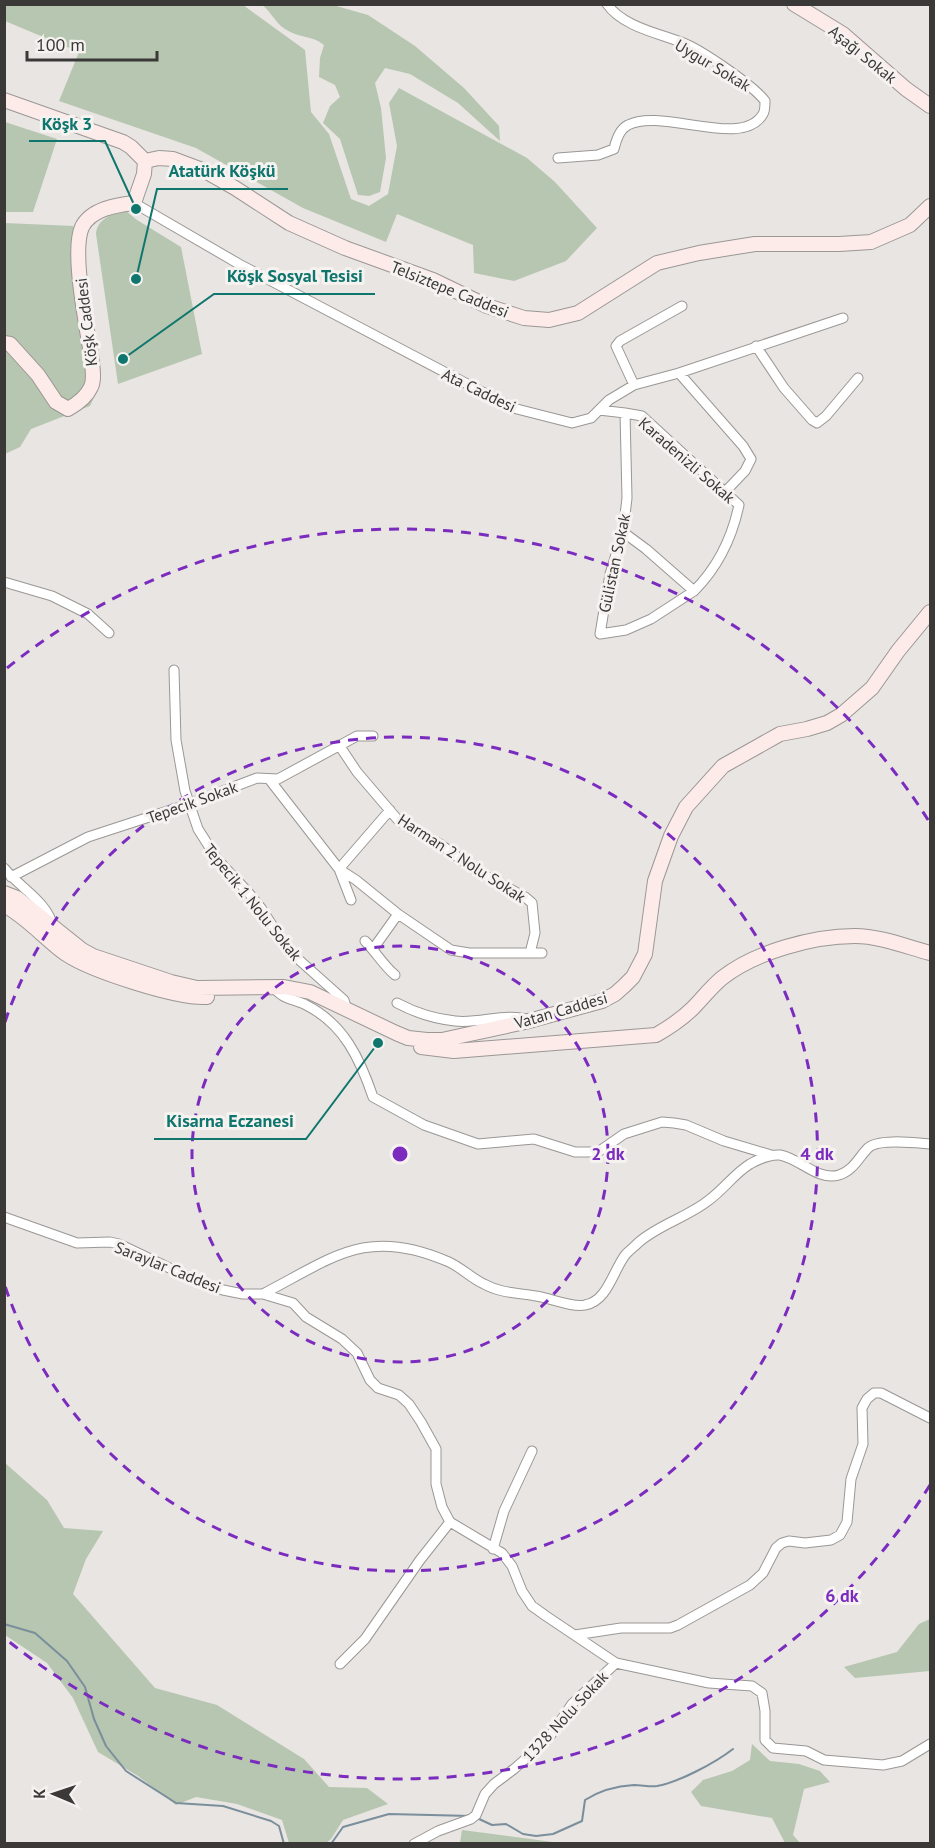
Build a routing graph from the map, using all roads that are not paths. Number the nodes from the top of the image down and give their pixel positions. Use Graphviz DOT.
graph roads {
  1 [pos="607,4"];
  2 [pos="794,4"];
  3 [pos="4,100"];
  4 [pos="930,105"];
  5 [pos="558,158"];
  6 [pos="145,161"];
  7 [pos="134,203"];
  8 [pos="930,206"];
  9 [pos="682,306"];
  10 [pos="843,318"];
  11 [pos="4,343"];
  12 [pos="756,346"];
  13 [pos="680,373"];
  14 [pos="858,378"];
  15 [pos="634,385"];
  16 [pos="599,410"];
  17 [pos="625,413"];
  18 [pos="724,493"];
  19 [pos="623,532"];
  20 [pos="4,582"];
  21 [pos="694,591"];
  22 [pos="930,612"];
  23 [pos="109,633"];
  24 [pos="174,670"];
  25 [pos="374,736"];
  26 [pos="339,745"];
  27 [pos="269,779"];
  28 [pos="189,804"];
  29 [pos="390,810"];
  30 [pos="4,868"];
  31 [pos="339,869"];
  32 [pos="11,877"];
  33 [pos="4,893"];
  34 [pos="351,900"];
  35 [pos="4,905"];
  36 [pos="398,914"];
  37 [pos="53,927"];
  38 [pos="365,941"];
  39 [pos="373,949"];
  40 [pos="530,953"];
  41 [pos="542,953"];
  42 [pos="930,953"];
  43 [pos="395,975"];
  44 [pos="274,987"];
  45 [pos="244,988"];
  46 [pos="397,1004"];
  47 [pos="347,1011"];
  48 [pos="532,1020"];
  49 [pos="396,1033"];
  50 [pos="930,1144"];
  51 [pos="771,1155"];
  52 [pos="4,1217"];
  53 [pos="263,1294"];
  54 [pos="930,1418"];
  55 [pos="532,1451"];
  56 [pos="450,1522"];
  57 [pos="493,1549"];
  58 [pos="575,1635"];
  59 [pos="616,1663"];
  60 [pos="340,1664"];
  61 [pos="930,1744"];
  62 [pos="414,1844"];
  1 -- 5 [label="street, Uygur Sokak"];
  2 -- 4 [label="street, Aşağı Sokak"];
  3 -- 6 [label="street"];
  6 -- 7 [label="street"];
  6 -- 8 [label="street, Telsiztepe Caddesi"];
  7 -- 11 [label="street, Köşk Caddesi"];
  7 -- 16 [label="street, Ata Caddesi"];
  9 -- 15 [label="street"];
  10 -- 12 [label="street, Ata Caddesi"];
  12 -- 13 [label="street, Ata Caddesi"];
  12 -- 14 [label="street"];
  13 -- 15 [label="street, Ata Caddesi"];
  13 -- 18 [label="street"];
  15 -- 16 [label="street, Ata Caddesi"];
  16 -- 17 [label="street"];
  17 -- 18 [label="street, Karadenizli Sokak"];
  17 -- 19 [label="street, Gülistan Sokak"];
  18 -- 21 [label="street, Karadenizli Sokak"];
  19 -- 21 [label="street"];
  19 -- 21 [label="street, Gülistan Sokak"];
  20 -- 23 [label="street"];
  22 -- 48 [label="street, Vatan Caddesi"];
  24 -- 28 [label="street, Tepecik 1 Nolu Sokak"];
  25 -- 26 [label="street, Tepecik Sokak"];
  26 -- 27 [label="street, Tepecik Sokak"];
  26 -- 29 [label="street, Harman 2 Nolu Sokak"];
  27 -- 28 [label="street, Tepecik Sokak"];
  27 -- 31 [label="street"];
  28 -- 32 [label="street, Tepecik Sokak"];
  28 -- 47 [label="street, Tepecik 1 Nolu Sokak"];
  29 -- 31 [label="street"];
  29 -- 40 [label="street, Harman 2 Nolu Sokak"];
  30 -- 32 [label="street"];
  31 -- 34 [label="street"];
  31 -- 36 [label="street"];
  32 -- 37 [label="street"];
  33 -- 37 [label="street, Vatan Caddesi"];
  35 -- 45 [label="street, Vatan Caddesi"];
  36 -- 39 [label="street"];
  36 -- 40 [label="street"];
  37 -- 45 [label="street, Vatan Caddesi"];
  38 -- 39 [label="street"];
  39 -- 43 [label="street"];
  40 -- 41 [label="street"];
  42 -- 49 [label="street"];
  44 -- 45 [label="street, Vatan Caddesi"];
  44 -- 47 [label="street, Vatan Caddesi"];
  44 -- 51 [label="street"];
  46 -- 48 [label="street"];
  47 -- 49 [label="street, Vatan Caddesi"];
  48 -- 49 [label="street, Vatan Caddesi"];
  50 -- 51 [label="street"];
  51 -- 53 [label="street"];
  52 -- 53 [label="street, Saraylar Caddesi"];
  53 -- 56 [label="street, Saraylar Caddesi"];
  54 -- 58 [label="street"];
  55 -- 57 [label="street"];
  56 -- 57 [label="street"];
  56 -- 60 [label="street"];
  57 -- 58 [label="street"];
  58 -- 59 [label="street"];
  59 -- 61 [label="street"];
  59 -- 62 [label="street, 1328 Nolu Sokak"];
}
